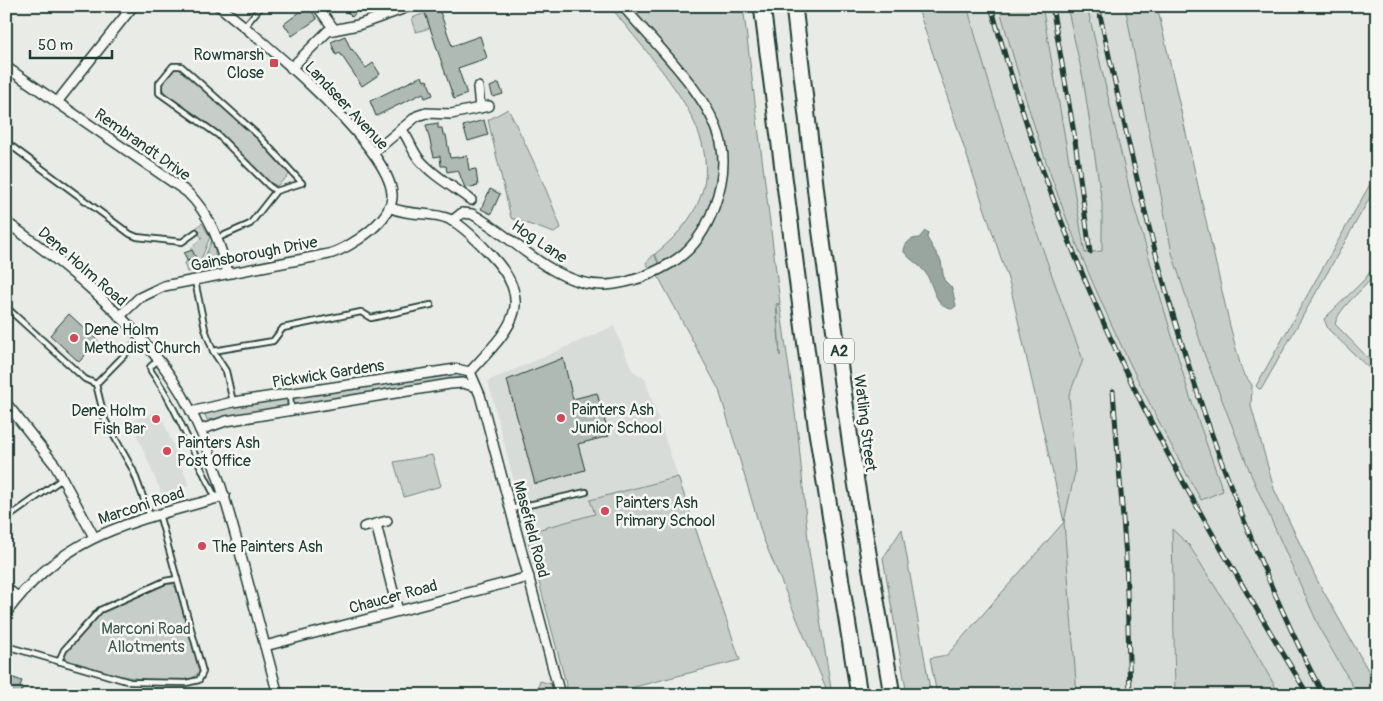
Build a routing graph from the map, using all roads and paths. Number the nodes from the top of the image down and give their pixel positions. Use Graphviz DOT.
graph roads {
  1 [pos="120,6"];
  2 [pos="219,6"];
  3 [pos="317,6"];
  4 [pos="411,6"];
  5 [pos="623,6"];
  6 [pos="762,6"];
  7 [pos="794,6"];
  8 [pos="260,7"];
  9 [pos="131,9"];
  10 [pos="266,12"];
  11 [pos="244,27"];
  12 [pos="334,29"];
  13 [pos="6,67"];
  14 [pos="292,68"];
  15 [pos="478,88"];
  16 [pos="57,102"];
  17 [pos="401,129"];
  18 [pos="6,142"];
  19 [pos="374,152"];
  20 [pos="276,191"];
  21 [pos="471,200"];
  22 [pos="389,207"];
  23 [pos="452,221"];
  24 [pos="6,222"];
  25 [pos="196,232"];
  26 [pos="218,238"];
  27 [pos="228,273"];
  28 [pos="194,279"];
  29 [pos="431,305"];
  30 [pos="6,307"];
  31 [pos="118,317"];
  32 [pos="140,339"];
  33 [pos="213,351"];
  34 [pos="158,360"];
  35 [pos="470,372"];
  36 [pos="372,381"];
  37 [pos="96,384"];
  38 [pos="476,387"];
  39 [pos="290,394"];
  40 [pos="375,398"];
  41 [pos="233,402"];
  42 [pos="6,403"];
  43 [pos="292,411"];
  44 [pos="191,412"];
  45 [pos="200,430"];
  46 [pos="63,478"];
  47 [pos="586,492"];
  48 [pos="220,497"];
  49 [pos="511,508"];
  50 [pos="8,513"];
  51 [pos="159,514"];
  52 [pos="150,516"];
  53 [pos="6,519"];
  54 [pos="387,521"];
  55 [pos="376,524"];
  56 [pos="364,527"];
  57 [pos="94,537"];
  58 [pos="529,577"];
  59 [pos="177,579"];
  60 [pos="6,588"];
  61 [pos="18,597"];
  62 [pos="398,610"];
  63 [pos="6,613"];
  64 [pos="6,646"];
  65 [pos="265,646"];
  66 [pos="59,660"];
  67 [pos="278,695"];
  68 [pos="560,695"];
  69 [pos="859,695"];
  70 [pos="892,695"];
  1 -- 9 [label="street"];
  2 -- 11 [label="street, Landseer Avenue"];
  3 -- 12 [label="street"];
  4 -- 12 [label="street"];
  5 -- 23 [label="street, Hog Lane"];
  6 -- 69 [label="highway, A2"];
  7 -- 70 [label="highway, Watling Street / A2"];
  8 -- 10 [label="lane"];
  8 -- 11 [label="lane"];
  9 -- 16 [label="street"];
  11 -- 14 [label="street, Landseer Avenue"];
  12 -- 14 [label="street"];
  13 -- 16 [label="street, Rembrandt Drive"];
  14 -- 19 [label="street, Landseer Avenue"];
  15 -- 17 [label="street"];
  16 -- 26 [label="street, Rembrandt Drive"];
  17 -- 19 [label="street"];
  17 -- 21 [label="street"];
  18 -- 25 [label="lane"];
  19 -- 22 [label="street, Landseer Avenue"];
  20 -- 20 [label="lane"];
  20 -- 26 [label="lane"];
  22 -- 23 [label="street"];
  22 -- 27 [label="street, Gainsborough Drive"];
  23 -- 35 [label="street"];
  24 -- 31 [label="street, Dene Holm Road"];
  26 -- 27 [label="street, Rembrandt Drive"];
  27 -- 28 [label="street, Gainsborough Drive"];
  28 -- 31 [label="street, Gainsborough Drive"];
  28 -- 33 [label="lane"];
  29 -- 33 [label="lane"];
  30 -- 37 [label="lane"];
  31 -- 32 [label="street, Dene Holm Road"];
  32 -- 34 [label="street, Dene Holm Road"];
  32 -- 37 [label="lane"];
  33 -- 41 [label="lane"];
  34 -- 44 [label="street, Dene Holm Road"];
  34 -- 48 [label="lane"];
  35 -- 36 [label="street, Pickwick Gardens"];
  35 -- 38 [label="street, Masefield Road"];
  36 -- 39 [label="street, Pickwick Gardens"];
  36 -- 40 [label="lane"];
  37 -- 52 [label="lane"];
  38 -- 40 [label="street, Pickwick Gardens"];
  38 -- 49 [label="street, Masefield Road"];
  39 -- 41 [label="street, Pickwick Gardens"];
  39 -- 43 [label="lane"];
  40 -- 43 [label="street, Pickwick Gardens"];
  41 -- 44 [label="street, Pickwick Gardens"];
  42 -- 46 [label="street"];
  43 -- 45 [label="street, Pickwick Gardens"];
  44 -- 45 [label="street, Dene Holm Road"];
  45 -- 48 [label="street, Dene Holm Road"];
  46 -- 50 [label="lane"];
  46 -- 57 [label="street"];
  47 -- 49 [label="lane"];
  48 -- 51 [label="street, Marconi Road"];
  48 -- 65 [label="street, Dene Holm Road"];
  49 -- 58 [label="street, Masefield Road"];
  50 -- 53 [label="lane"];
  51 -- 52 [label="street, Marconi Road"];
  51 -- 59 [label="lane"];
  52 -- 57 [label="street, Marconi Road"];
  54 -- 55 [label="street"];
  55 -- 56 [label="street"];
  55 -- 62 [label="street"];
  57 -- 61 [label="street, Marconi Road"];
  58 -- 62 [label="street, Chaucer Road"];
  58 -- 68 [label="street, Masefield Road"];
  59 -- 66 [label="lane"];
  59 -- 66 [label="lane"];
  60 -- 61 [label="street"];
  61 -- 63 [label="street, Marconi Road"];
  62 -- 65 [label="street, Chaucer Road"];
  64 -- 66 [label="lane"];
  65 -- 67 [label="street, Dene Holm Road"];
}
